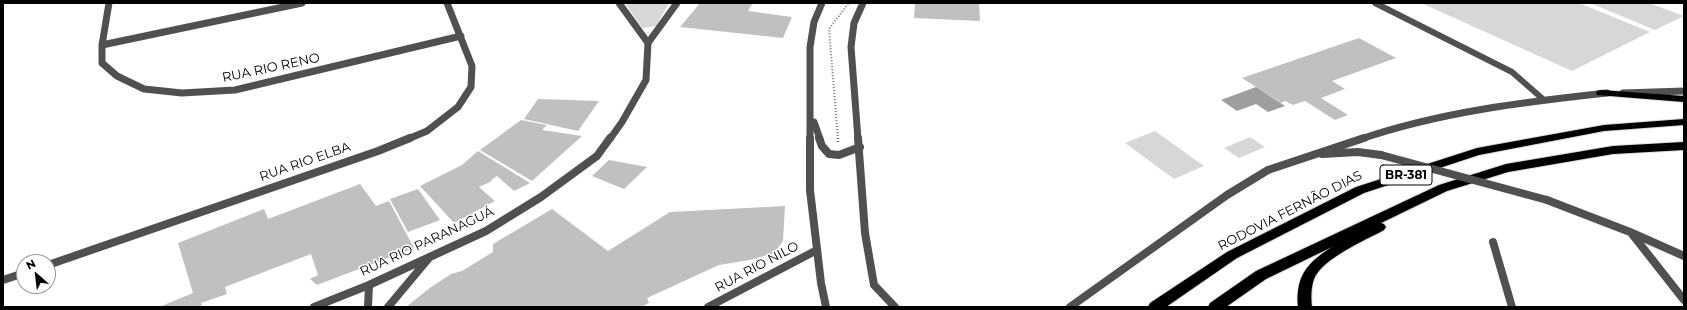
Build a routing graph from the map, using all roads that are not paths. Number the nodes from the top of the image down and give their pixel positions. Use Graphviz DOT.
graph roads {
  1 [pos="109,3"];
  2 [pos="302,3"];
  3 [pos="447,3"];
  4 [pos="619,3"];
  5 [pos="677,3"];
  6 [pos="822,3"];
  7 [pos="863,3"];
  8 [pos="1375,3"];
  9 [pos="293,4"];
  10 [pos="461,36"];
  11 [pos="648,43"];
  12 [pos="102,45"];
  13 [pos="1684,91"];
  14 [pos="1601,93"];
  15 [pos="1684,99"];
  16 [pos="1544,100"];
  17 [pos="811,113"];
  18 [pos="1684,122"];
  19 [pos="1684,146"];
  20 [pos="860,147"];
  21 [pos="1311,154"];
  22 [pos="1443,188"];
  23 [pos="1630,232"];
  24 [pos="1493,242"];
  25 [pos="817,250"];
  26 [pos="431,256"];
  27 [pos="1684,256"];
  28 [pos="56,262"];
  29 [pos="16,276"];
  30 [pos="3,280"];
  31 [pos="369,284"];
  32 [pos="1684,300"];
  33 [pos="314,307"];
  34 [pos="368,307"];
  35 [pos="388,307"];
  36 [pos="708,307"];
  37 [pos="826,307"];
  38 [pos="895,307"];
  39 [pos="1070,307"];
  40 [pos="1155,307"];
  41 [pos="1215,307"];
  42 [pos="1305,307"];
  43 [pos="1512,307"];
  1 -- 12 [label="street, RUA RIO RENO"];
  2 -- 9 [label="street"];
  3 -- 10 [label="street, RUA RIO ELBA"];
  4 -- 11 [label="street"];
  5 -- 11 [label="street"];
  6 -- 17 [label="street"];
  7 -- 20 [label="street"];
  8 -- 16 [label="lane"];
  9 -- 12 [label="street"];
  10 -- 12 [label="street, RUA RIO RENO"];
  10 -- 28 [label="street, RUA RIO ELBA"];
  11 -- 26 [label="street, RUA RIO PARANAGUÁ"];
  13 -- 14 [label="street"];
  14 -- 15 [label="highway"];
  14 -- 16 [label="street"];
  16 -- 21 [label="street"];
  17 -- 20 [label="street"];
  17 -- 25 [label="street"];
  18 -- 40 [label="highway, RODOVIA FERNÃO DIAS / BR-381"];
  19 -- 22 [label="highway, BR-381"];
  20 -- 38 [label="street"];
  21 -- 23 [label="street, bridge"];
  21 -- 39 [label="street"];
  22 -- 41 [label="highway, BR-381"];
  22 -- 42 [label="highway"];
  23 -- 27 [label="street"];
  23 -- 32 [label="street"];
  24 -- 43 [label="street"];
  25 -- 36 [label="street, RUA RIO NILO"];
  25 -- 37 [label="street"];
  26 -- 31 [label="street, RUA RIO PARANAGUÁ"];
  26 -- 35 [label="street"];
  29 -- 30 [label="street"];
  31 -- 33 [label="street, RUA RIO PARANAGUÁ"];
  31 -- 34 [label="street"];
}
